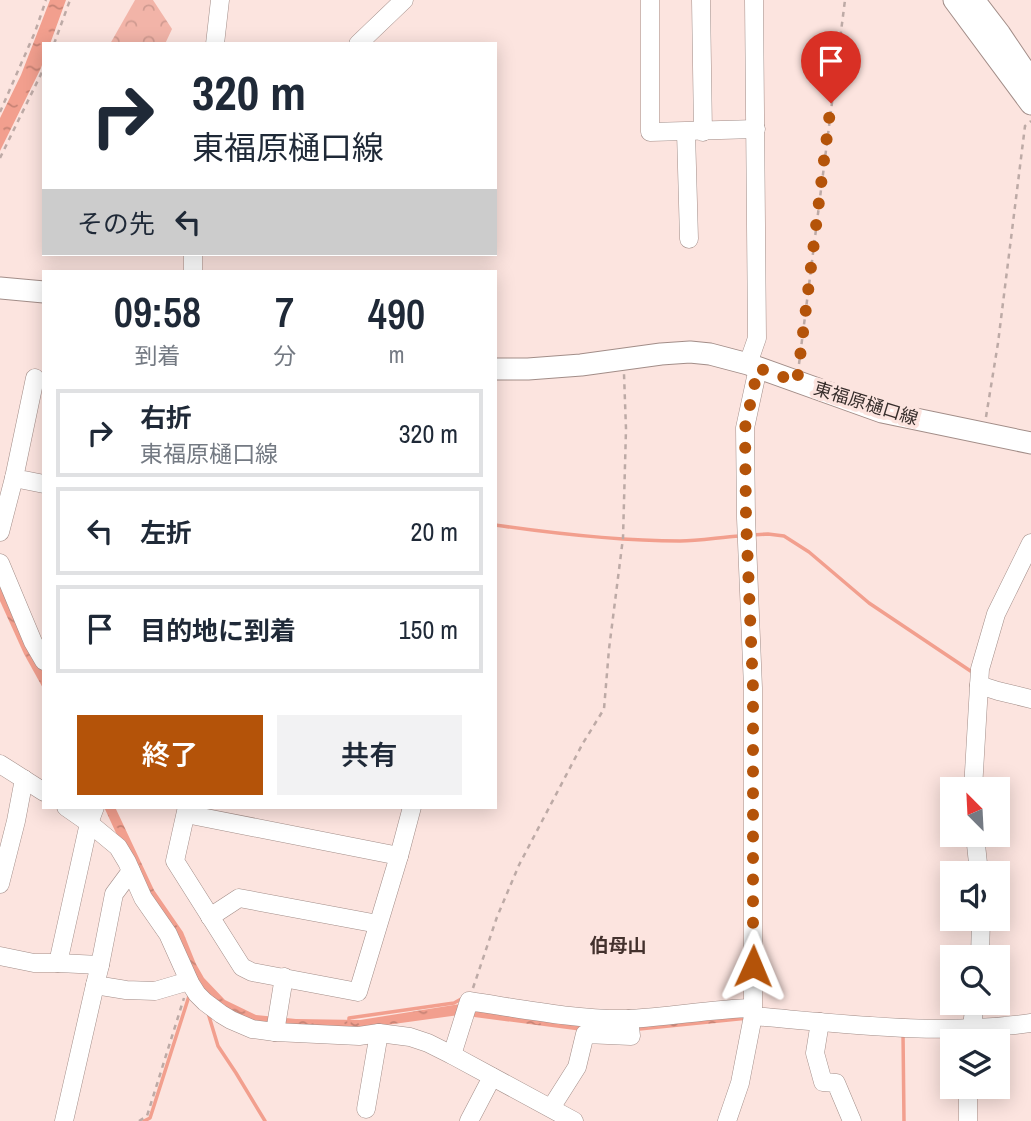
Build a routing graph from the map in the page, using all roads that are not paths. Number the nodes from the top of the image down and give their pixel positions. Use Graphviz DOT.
graph roads {
  1 [pos="220,0"];
  2 [pos="404,0"];
  3 [pos="650,0"];
  4 [pos="701,0"];
  5 [pos="754,0"];
  6 [pos="954,0"];
  7 [pos="974,0"];
  8 [pos="215,42"];
  9 [pos="360,42"];
  10 [pos="1031,80"];
  11 [pos="1031,104"];
  12 [pos="756,130"];
  13 [pos="695,132"];
  14 [pos="689,239"];
  15 [pos="0,288"];
  16 [pos="42,292"];
  17 [pos="753,366"];
  18 [pos="497,369"];
  19 [pos="35,378"];
  20 [pos="1031,443"];
  21 [pos="14,478"];
  22 [pos="42,484"];
  23 [pos="0,532"];
  24 [pos="1031,543"];
  25 [pos="0,563"];
  26 [pos="42,658"];
  27 [pos="979,685"];
  28 [pos="1031,699"];
  29 [pos="0,764"];
  30 [pos="973,777"];
  31 [pos="24,779"];
  32 [pos="42,791"];
  33 [pos="72,809"];
  34 [pos="411,809"];
  35 [pos="186,810"];
  36 [pos="92,815"];
  37 [pos="399,856"];
  38 [pos="131,871"];
  39 [pos="0,884"];
  40 [pos="210,917"];
  41 [pos="378,924"];
  42 [pos="0,956"];
  43 [pos="58,963"];
  44 [pos="100,965"];
  45 [pos="284,977"];
  46 [pos="190,982"];
  47 [pos="95,985"];
  48 [pos="752,1012"];
  49 [pos="820,1022"];
  50 [pos="1031,1023"];
  51 [pos="629,1025"];
  52 [pos="1000,1029"];
  53 [pos="275,1032"];
  54 [pos="379,1032"];
  55 [pos="940,1032"];
  56 [pos="452,1055"];
  57 [pos="492,1077"];
  58 [pos="968,1099"];
  59 [pos="366,1109"];
  60 [pos="553,1113"];
  61 [pos="64,1121"];
  62 [pos="469,1121"];
  63 [pos="574,1121"];
  64 [pos="727,1121"];
  65 [pos="852,1121"];
  66 [pos="968,1121"];
  1 -- 8 [label="street"];
  2 -- 9 [label="street"];
  3 -- 13 [label="street"];
  4 -- 13 [label="street"];
  5 -- 12 [label="street"];
  6 -- 11 [label="main road"];
  7 -- 10 [label="main road"];
  12 -- 13 [label="street"];
  12 -- 17 [label="street"];
  13 -- 14 [label="street"];
  15 -- 16 [label="main road"];
  17 -- 18 [label="main road, 東福原樋口線"];
  17 -- 20 [label="main road, 東福原樋口線"];
  17 -- 48 [label="street"];
  19 -- 21 [label="street"];
  21 -- 22 [label="street"];
  21 -- 23 [label="street"];
  24 -- 27 [label="street"];
  25 -- 26 [label="street"];
  27 -- 28 [label="street"];
  27 -- 30 [label="street"];
  29 -- 31 [label="street"];
  31 -- 32 [label="street"];
  31 -- 39 [label="street"];
  33 -- 36 [label="street"];
  34 -- 37 [label="street"];
  35 -- 37 [label="street"];
  35 -- 40 [label="street"];
  36 -- 38 [label="street"];
  36 -- 43 [label="street"];
  37 -- 41 [label="street"];
  38 -- 44 [label="street"];
  38 -- 46 [label="street"];
  40 -- 41 [label="street"];
  40 -- 45 [label="street"];
  41 -- 45 [label="street"];
  42 -- 43 [label="street"];
  43 -- 44 [label="street"];
  44 -- 47 [label="street"];
  45 -- 53 [label="street"];
  46 -- 47 [label="street"];
  46 -- 53 [label="street"];
  47 -- 61 [label="street"];
  48 -- 49 [label="street"];
  48 -- 51 [label="street"];
  48 -- 64 [label="street"];
  49 -- 55 [label="street"];
  49 -- 65 [label="street"];
  50 -- 52 [label="street"];
  51 -- 56 [label="street"];
  51 -- 60 [label="street"];
  53 -- 54 [label="street"];
  54 -- 56 [label="street"];
  54 -- 59 [label="street"];
  56 -- 57 [label="street"];
  57 -- 60 [label="street"];
  57 -- 62 [label="street"];
  58 -- 66 [label="street"];
  60 -- 63 [label="street"];
}
